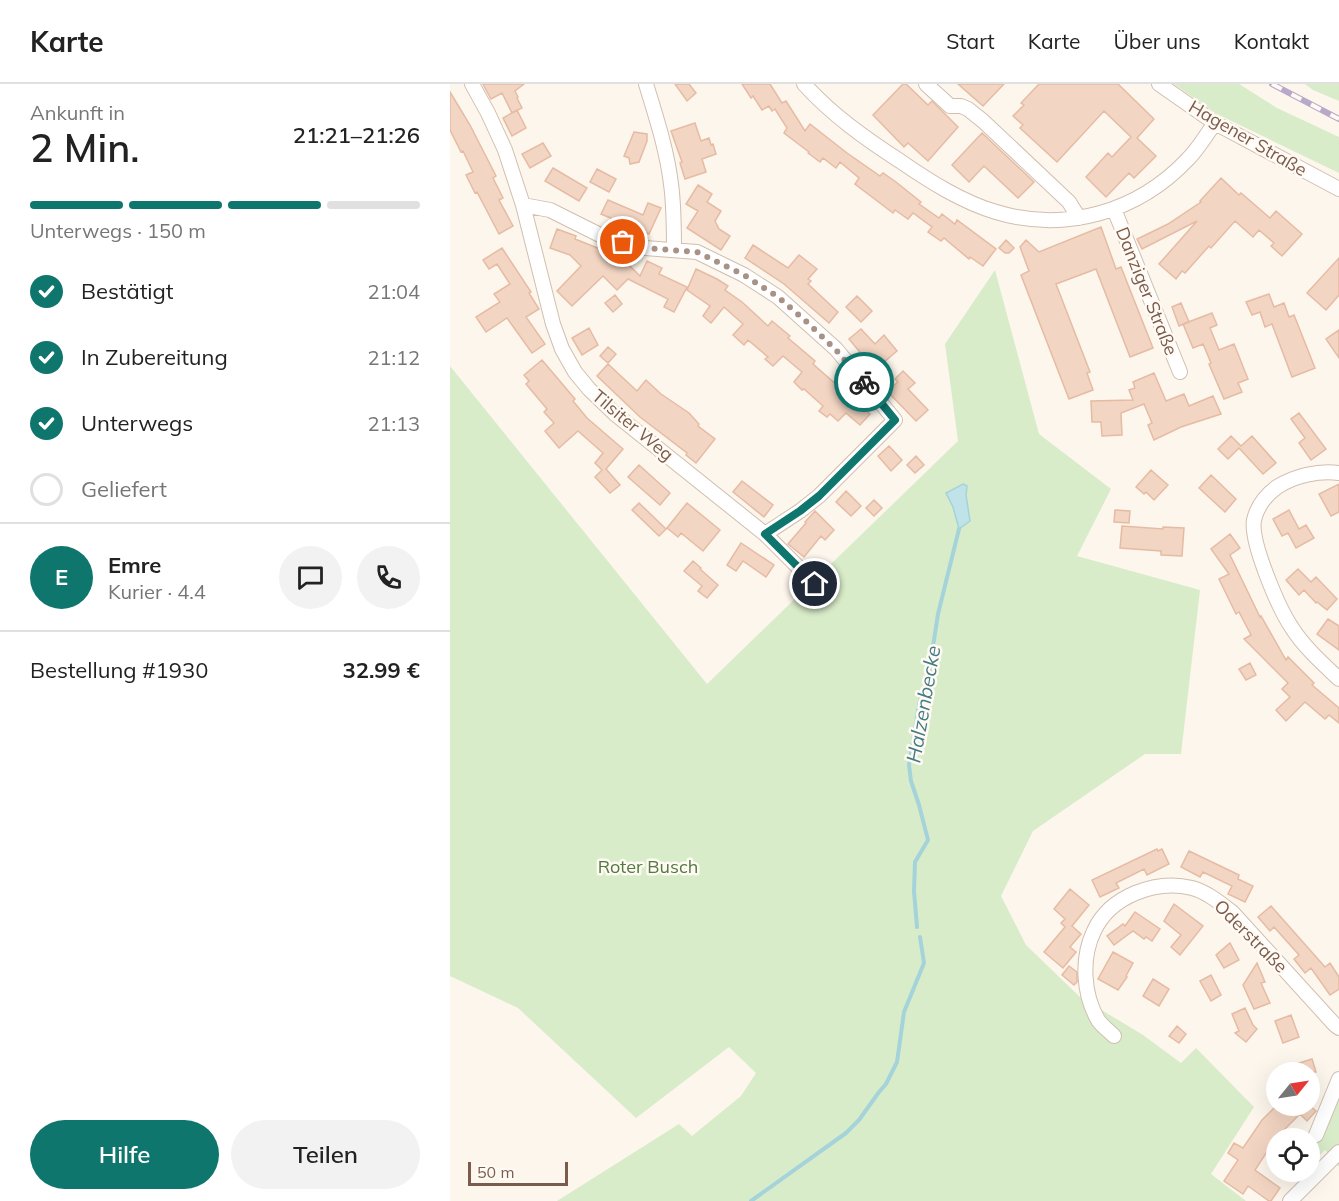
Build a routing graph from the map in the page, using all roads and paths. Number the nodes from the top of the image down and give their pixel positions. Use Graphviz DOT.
graph roads {
  1 [pos="472,84"];
  2 [pos="646,84"];
  3 [pos="804,84"];
  4 [pos="926,84"];
  5 [pos="1159,84"];
  6 [pos="1215,123"];
  7 [pos="1339,189"];
  8 [pos="523,205"];
  9 [pos="1114,209"];
  10 [pos="1079,219"];
  11 [pos="674,250"];
  12 [pos="1180,372"];
  13 [pos="1339,473"];
  14 [pos="765,534"];
  15 [pos="815,584"];
  16 [pos="1339,679"];
  17 [pos="1339,1028"];
  18 [pos="1114,1036"];
  19 [pos="1339,1079"];
  20 [pos="1319,1128"];
  21 [pos="1339,1152"];
  22 [pos="1290,1201"];
  1 -- 8 [label="street, Tilsiter Weg"];
  2 -- 11 [label="street"];
  3 -- 10 [label="street"];
  4 -- 10 [label="street"];
  5 -- 6 [label="street, Hagener Straße"];
  6 -- 7 [label="street, Hagener Straße"];
  6 -- 9 [label="street"];
  8 -- 11 [label="street"];
  8 -- 14 [label="street, Tilsiter Weg"];
  9 -- 10 [label="street"];
  9 -- 12 [label="street, Danziger Straße"];
  11 -- 14 [label="street"];
  13 -- 16 [label="street"];
  14 -- 15 [label="street, Tilsiter Weg"];
  17 -- 18 [label="street, Oderstraße"];
  19 -- 20 [label="street"];
  21 -- 22 [label="street"];
}
